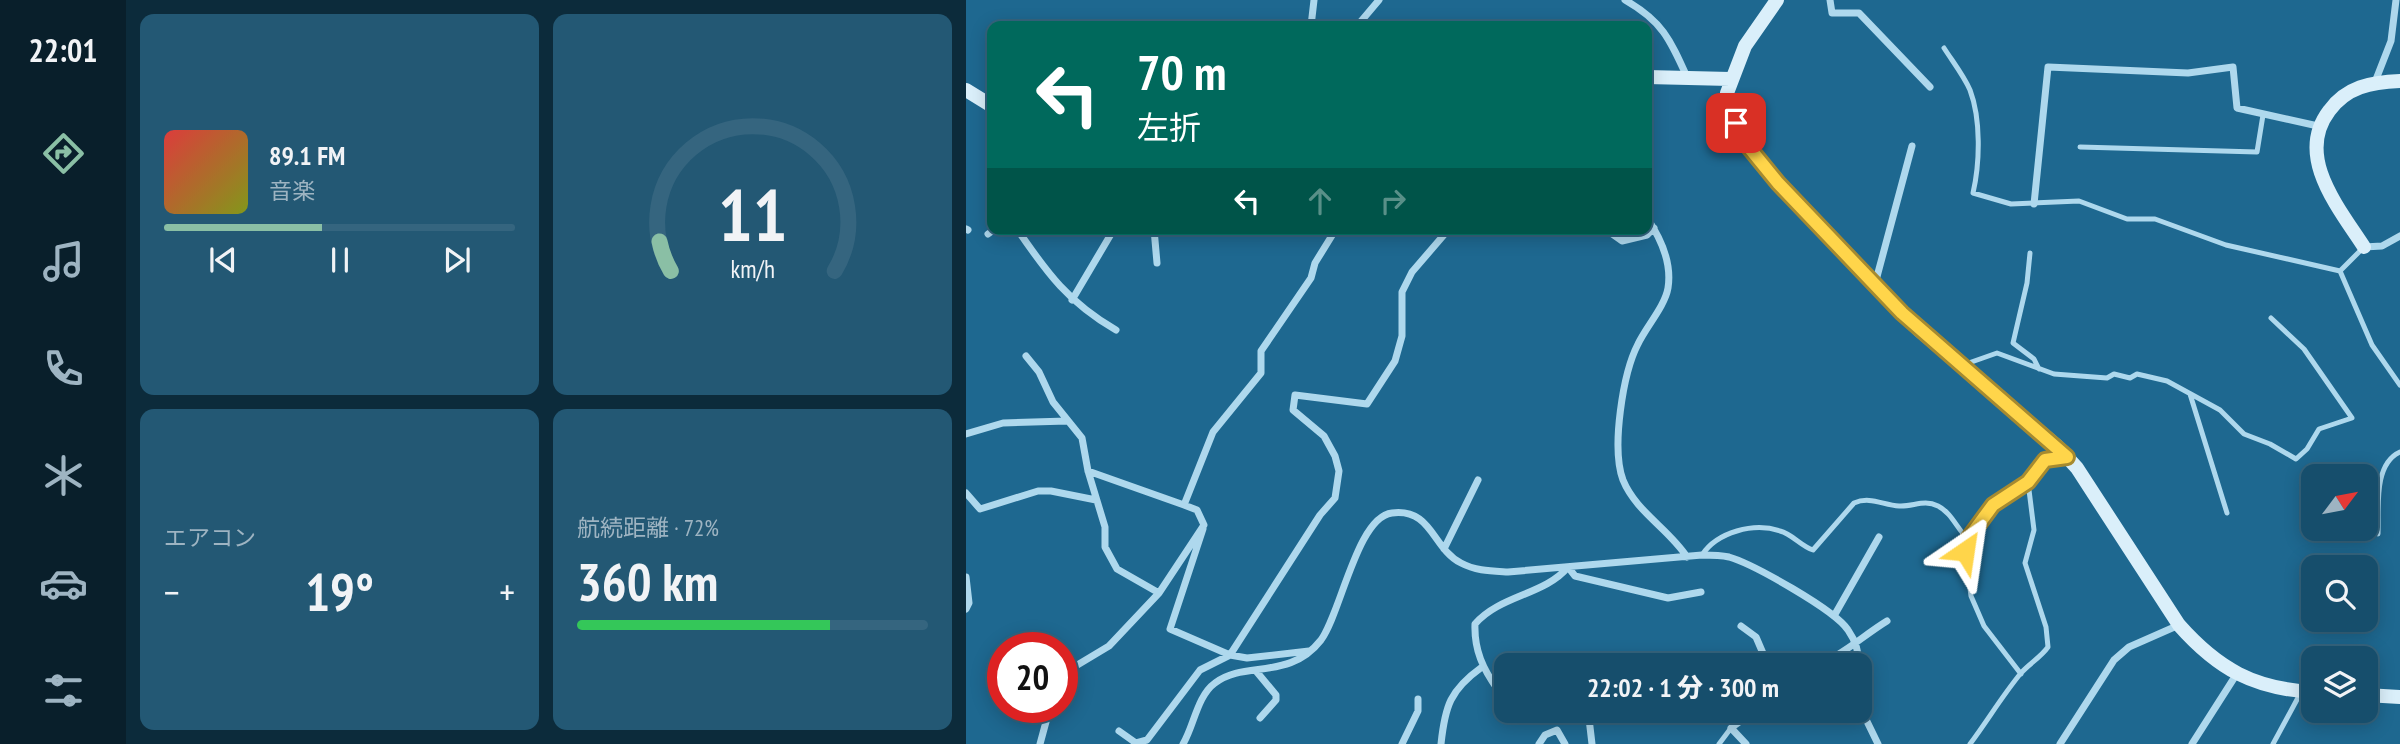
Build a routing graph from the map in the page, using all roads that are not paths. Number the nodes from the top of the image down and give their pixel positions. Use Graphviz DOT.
graph roads {
  1 [pos="1314,0"];
  2 [pos="1379,0"];
  3 [pos="1625,0"];
  4 [pos="1777,0"];
  5 [pos="1830,0"];
  6 [pos="2396,0"];
  7 [pos="1312,21"];
  8 [pos="1361,21"];
  9 [pos="1944,48"];
  10 [pos="1652,77"];
  11 [pos="1688,77"];
  12 [pos="1730,79"];
  13 [pos="2400,80"];
  14 [pos="2375,82"];
  15 [pos="1930,87"];
  16 [pos="966,90"];
  17 [pos="987,103"];
  18 [pos="2263,115"];
  19 [pos="2318,126"];
  20 [pos="1912,146"];
  21 [pos="2080,147"];
  22 [pos="2034,204"];
  23 [pos="1652,225"];
  24 [pos="1654,228"];
  25 [pos="1021,235"];
  26 [pos="1110,235"];
  27 [pos="1155,235"];
  28 [pos="1332,235"];
  29 [pos="1444,235"];
  30 [pos="1613,235"];
  31 [pos="1647,235"];
  32 [pos="2400,236"];
  33 [pos="2364,247"];
  34 [pos="2030,253"];
  35 [pos="1157,263"];
  36 [pos="2340,271"];
  37 [pos="1875,284"];
  38 [pos="1072,300"];
  39 [pos="2271,318"];
  40 [pos="1116,330"];
  41 [pos="1026,356"];
  42 [pos="1960,366"];
  43 [pos="2039,369"];
  44 [pos="2400,385"];
  45 [pos="2190,394"];
  46 [pos="1067,421"];
  47 [pos="966,434"];
  48 [pos="2400,452"];
  49 [pos="2067,457"];
  50 [pos="1088,471"];
  51 [pos="1478,480"];
  52 [pos="2028,482"];
  53 [pos="966,493"];
  54 [pos="1096,500"];
  55 [pos="1184,505"];
  56 [pos="2227,513"];
  57 [pos="1204,525"];
  58 [pos="2378,534"];
  59 [pos="1879,537"];
  60 [pos="1968,539"];
  61 [pos="1444,549"];
  62 [pos="1702,555"];
  63 [pos="1687,557"];
  64 [pos="1568,567"];
  65 [pos="966,577"];
  66 [pos="1701,592"];
  67 [pos="1159,593"];
  68 [pos="966,608"];
  69 [pos="1834,616"];
  70 [pos="1887,621"];
  71 [pos="2179,625"];
  72 [pos="1741,626"];
  73 [pos="1854,640"];
  74 [pos="1310,650"];
  75 [pos="1763,653"];
  76 [pos="1841,653"];
  77 [pos="1857,653"];
  78 [pos="1230,655"];
  79 [pos="1078,665"];
  80 [pos="1482,667"];
  81 [pos="1256,671"];
  82 [pos="2021,674"];
  83 [pos="2236,675"];
  84 [pos="1494,684"];
  85 [pos="2301,691"];
  86 [pos="2378,696"];
  87 [pos="2400,697"];
  88 [pos="1418,699"];
  89 [pos="2301,700"];
  90 [pos="1260,718"];
  91 [pos="1046,723"];
  92 [pos="1590,723"];
  93 [pos="1738,723"];
  94 [pos="1868,723"];
  95 [pos="1731,728"];
  96 [pos="1119,731"];
  97 [pos="1040,744"];
  98 [pos="1183,744"];
  99 [pos="1402,744"];
  100 [pos="1441,744"];
  101 [pos="1539,744"];
  102 [pos="1565,744"];
  103 [pos="1592,744"];
  104 [pos="1719,744"];
  105 [pos="1746,744"];
  106 [pos="1878,744"];
  107 [pos="1970,744"];
  108 [pos="2060,744"];
  109 [pos="2192,744"];
  110 [pos="2273,744"];
  1 -- 7 [label="street"];
  2 -- 8 [label="street"];
  3 -- 11 [label="street"];
  4 -- 12 [label="street"];
  5 -- 15 [label="street"];
  6 -- 14 [label="street"];
  9 -- 22 [label="lane"];
  10 -- 11 [label="street"];
  11 -- 12 [label="street"];
  12 -- 37 [label="street"];
  13 -- 14 [label="street"];
  14 -- 19 [label="street"];
  16 -- 17 [label="street"];
  18 -- 19 [label="street"];
  18 -- 21 [label="lane"];
  18 -- 22 [label="street"];
  19 -- 33 [label="street"];
  20 -- 37 [label="street"];
  22 -- 36 [label="lane"];
  23 -- 24 [label="street"];
  24 -- 63 [label="street"];
  25 -- 38 [label="street"];
  26 -- 38 [label="street"];
  27 -- 35 [label="street"];
  28 -- 55 [label="street"];
  29 -- 78 [label="street"];
  30 -- 31 [label="street"];
  32 -- 33 [label="street"];
  33 -- 36 [label="lane"];
  34 -- 43 [label="lane"];
  36 -- 44 [label="lane"];
  37 -- 42 [label="street"];
  38 -- 40 [label="street"];
  39 -- 45 [label="lane"];
  41 -- 46 [label="street"];
  42 -- 43 [label="lane"];
  42 -- 49 [label="street"];
  43 -- 45 [label="lane"];
  45 -- 56 [label="lane"];
  46 -- 47 [label="street"];
  46 -- 50 [label="street"];
  48 -- 58 [label="lane"];
  49 -- 52 [label="lane"];
  49 -- 71 [label="street"];
  50 -- 54 [label="street"];
  50 -- 55 [label="street"];
  51 -- 61 [label="street"];
  52 -- 60 [label="lane"];
  52 -- 82 [label="lane"];
  53 -- 54 [label="street"];
  54 -- 67 [label="street"];
  55 -- 57 [label="street"];
  57 -- 67 [label="street"];
  57 -- 78 [label="street"];
  59 -- 69 [label="street"];
  60 -- 62 [label="lane"];
  60 -- 82 [label="lane"];
  61 -- 64 [label="street"];
  61 -- 74 [label="street"];
  62 -- 63 [label="street"];
  62 -- 69 [label="street"];
  63 -- 64 [label="street"];
  64 -- 66 [label="street"];
  64 -- 80 [label="street"];
  65 -- 68 [label="street"];
  67 -- 79 [label="street"];
  69 -- 73 [label="street"];
  70 -- 73 [label="street"];
  71 -- 83 [label="street"];
  71 -- 108 [label="street"];
  72 -- 75 [label="street"];
  73 -- 76 [label="street"];
  73 -- 77 [label="street"];
  74 -- 78 [label="street"];
  74 -- 81 [label="street"];
  78 -- 96 [label="street"];
  80 -- 84 [label="street"];
  80 -- 100 [label="street"];
  81 -- 90 [label="street"];
  81 -- 98 [label="street"];
  82 -- 107 [label="lane"];
  83 -- 85 [label="street"];
  83 -- 109 [label="street"];
  86 -- 87 [label="street"];
  88 -- 99 [label="street"];
  89 -- 110 [label="lane"];
  91 -- 97 [label="street"];
  92 -- 103 [label="street"];
  93 -- 95 [label="street"];
  94 -- 106 [label="street"];
  95 -- 104 [label="lane"];
  95 -- 105 [label="street"];
  101 -- 102 [label="street"];
}
